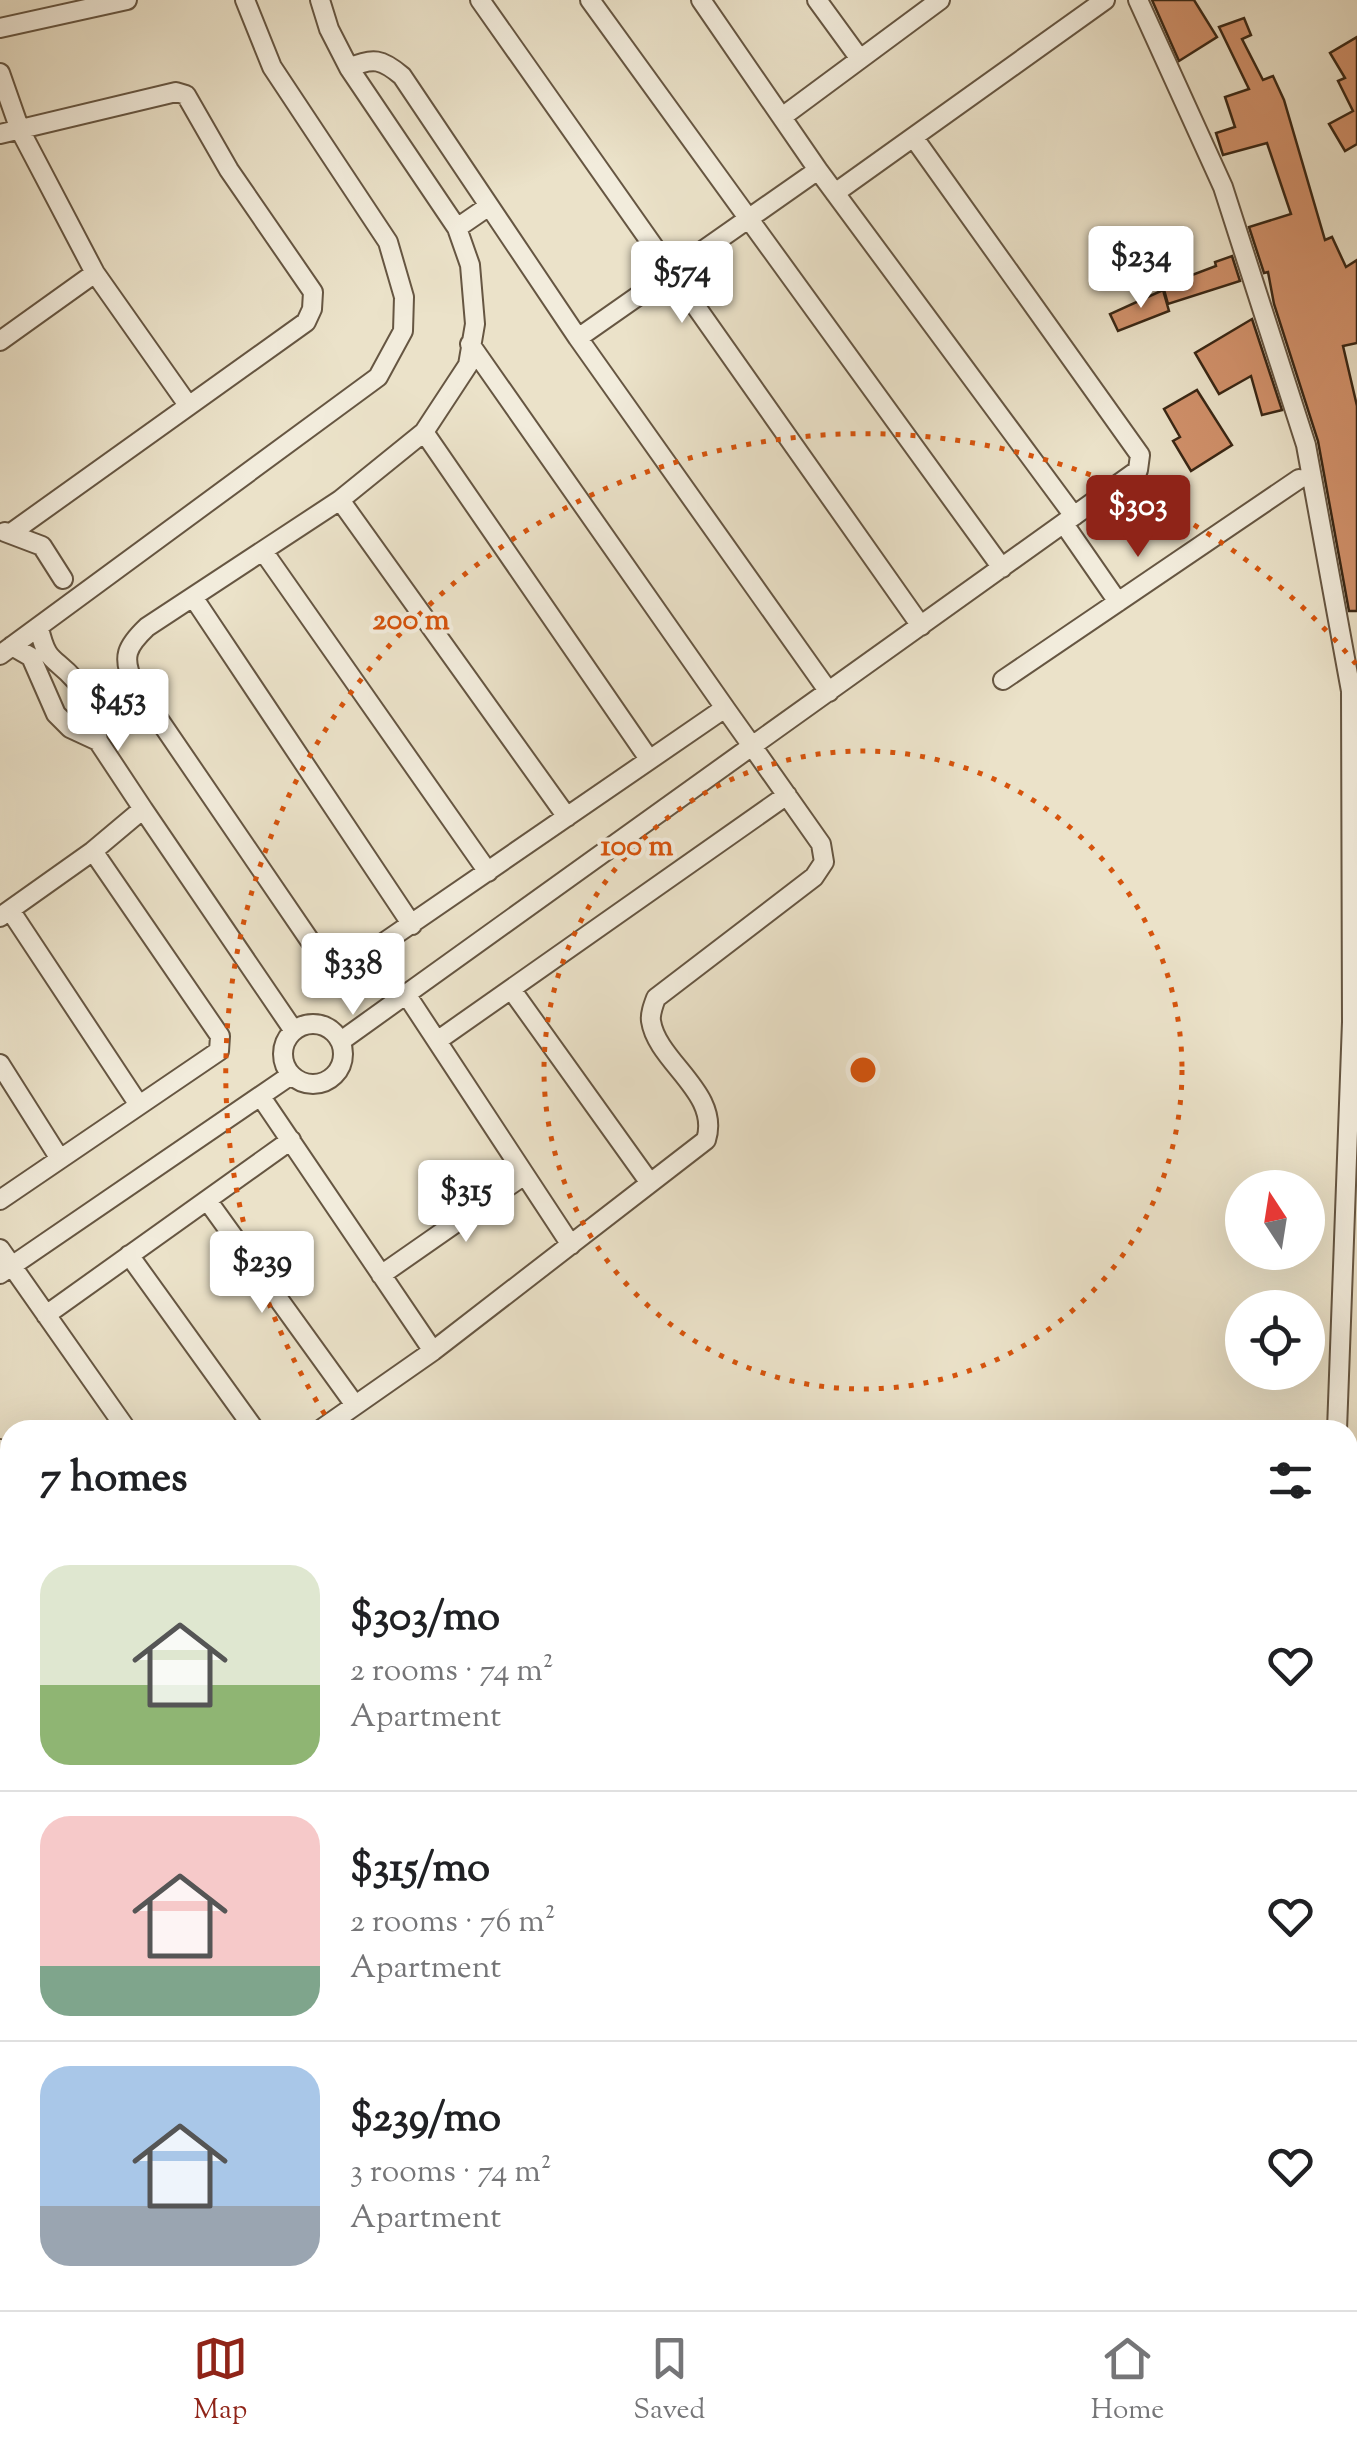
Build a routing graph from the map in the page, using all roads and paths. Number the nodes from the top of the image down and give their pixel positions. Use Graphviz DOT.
graph roads {
  1 [pos="127,0"];
  2 [pos="244,0"];
  3 [pos="320,0"];
  4 [pos="480,0"];
  5 [pos="590,0"];
  6 [pos="701,0"];
  7 [pos="818,0"];
  8 [pos="1105,0"];
  9 [pos="1138,0"];
  10 [pos="933,2"];
  11 [pos="0,28"];
  12 [pos="860,59"];
  13 [pos="350,68"];
  14 [pos="0,73"];
  15 [pos="782,117"];
  16 [pos="20,130"];
  17 [pos="0,134"];
  18 [pos="914,138"];
  19 [pos="818,170"];
  20 [pos="835,193"];
  21 [pos="489,206"];
  22 [pos="747,220"];
  23 [pos="457,228"];
  24 [pos="674,271"];
  25 [pos="95,273"];
  26 [pos="578,338"];
  27 [pos="0,341"];
  28 [pos="470,344"];
  29 [pos="188,405"];
  30 [pos="424,432"];
  31 [pos="1299,479"];
  32 [pos="340,500"];
  33 [pos="1069,520"];
  34 [pos="6,532"];
  35 [pos="263,551"];
  36 [pos="1002,568"];
  37 [pos="63,579"];
  38 [pos="193,597"];
  39 [pos="1118,602"];
  40 [pos="921,626"];
  41 [pos="39,628"];
  42 [pos="6,650"];
  43 [pos="1003,680"];
  44 [pos="829,692"];
  45 [pos="725,708"];
  46 [pos="98,740"];
  47 [pos="752,746"];
  48 [pos="649,759"];
  49 [pos="786,795"];
  50 [pos="142,810"];
  51 [pos="567,817"];
  52 [pos="93,852"];
  53 [pos="488,872"];
  54 [pos="5,914"];
  55 [pos="412,925"];
  56 [pos="510,989"];
  57 [pos="406,994"];
  58 [pos="294,1031"];
  59 [pos="341,1041"];
  60 [pos="436,1041"];
  61 [pos="0,1064"];
  62 [pos="291,1074"];
  63 [pos="261,1097"];
  64 [pos="139,1105"];
  65 [pos="290,1140"];
  66 [pos="60,1159"];
  67 [pos="523,1176"];
  68 [pos="650,1183"];
  69 [pos="0,1200"];
  70 [pos="208,1200"];
  71 [pos="571,1244"];
  72 [pos="0,1248"];
  73 [pos="129,1255"];
  74 [pos="6,1270"];
  75 [pos="382,1275"];
  76 [pos="46,1315"];
  77 [pos="433,1351"];
  78 [pos="355,1405"];
  79 [pos="121,1420"];
  80 [pos="247,1420"];
  81 [pos="334,1420"];
  82 [pos="1336,1420"];
  1 -- 11 [label="street"];
  2 -- 41 [label="street"];
  3 -- 13 [label="street"];
  4 -- 24 [label="street"];
  5 -- 22 [label="street"];
  6 -- 15 [label="street"];
  7 -- 12 [label="street"];
  8 -- 18 [label="street"];
  9 -- 82 [label="street"];
  10 -- 12 [label="street"];
  12 -- 15 [label="street"];
  13 -- 21 [label="street"];
  13 -- 23 [label="street"];
  14 -- 16 [label="street"];
  15 -- 19 [label="street"];
  16 -- 17 [label="street"];
  16 -- 25 [label="street"];
  16 -- 29 [label="street"];
  18 -- 20 [label="street"];
  18 -- 33 [label="street"];
  19 -- 20 [label="street"];
  19 -- 22 [label="street"];
  20 -- 33 [label="street"];
  21 -- 23 [label="street"];
  21 -- 26 [label="street"];
  22 -- 24 [label="street"];
  22 -- 36 [label="street"];
  23 -- 28 [label="street"];
  24 -- 26 [label="street"];
  24 -- 40 [label="street"];
  25 -- 27 [label="street"];
  25 -- 29 [label="street"];
  26 -- 44 [label="street"];
  28 -- 30 [label="street"];
  28 -- 45 [label="street"];
  29 -- 34 [label="street"];
  30 -- 32 [label="street"];
  30 -- 48 [label="street"];
  31 -- 39 [label="street"];
  32 -- 35 [label="street"];
  32 -- 51 [label="street"];
  33 -- 36 [label="street"];
  33 -- 39 [label="street"];
  34 -- 37 [label="street"];
  35 -- 38 [label="street"];
  35 -- 53 [label="street"];
  36 -- 40 [label="street"];
  38 -- 55 [label="street"];
  38 -- 55 [label="street"];
  39 -- 43 [label="street"];
  40 -- 44 [label="street"];
  41 -- 42 [label="street"];
  41 -- 46 [label="street"];
  42 -- 46 [label="street"];
  44 -- 47 [label="street"];
  45 -- 47 [label="street"];
  45 -- 48 [label="street"];
  46 -- 50 [label="street"];
  47 -- 49 [label="street"];
  47 -- 57 [label="street"];
  48 -- 51 [label="street"];
  49 -- 56 [label="street"];
  49 -- 68 [label="street"];
  50 -- 52 [label="street"];
  50 -- 58 [label="street"];
  51 -- 53 [label="street"];
  52 -- 54 [label="street"];
  52 -- 64 [label="street"];
  53 -- 55 [label="street"];
  54 -- 64 [label="street"];
  56 -- 60 [label="street"];
  56 -- 68 [label="street"];
  57 -- 59 [label="street"];
  57 -- 60 [label="street"];
  58 -- 59 [label="street"];
  58 -- 62 [label="street"];
  59 -- 62 [label="street"];
  60 -- 67 [label="street"];
  61 -- 66 [label="street"];
  62 -- 63 [label="street"];
  63 -- 65 [label="street"];
  63 -- 74 [label="street"];
  64 -- 66 [label="street"];
  65 -- 70 [label="street"];
  65 -- 75 [label="street"];
  66 -- 69 [label="street"];
  67 -- 71 [label="street"];
  67 -- 75 [label="street"];
  68 -- 71 [label="street"];
  70 -- 73 [label="street"];
  70 -- 78 [label="street"];
  71 -- 77 [label="street"];
  72 -- 74 [label="street"];
  73 -- 76 [label="street"];
  73 -- 80 [label="street"];
  74 -- 76 [label="street"];
  75 -- 77 [label="street"];
  76 -- 79 [label="street"];
  77 -- 78 [label="street"];
  78 -- 81 [label="street"];
}
